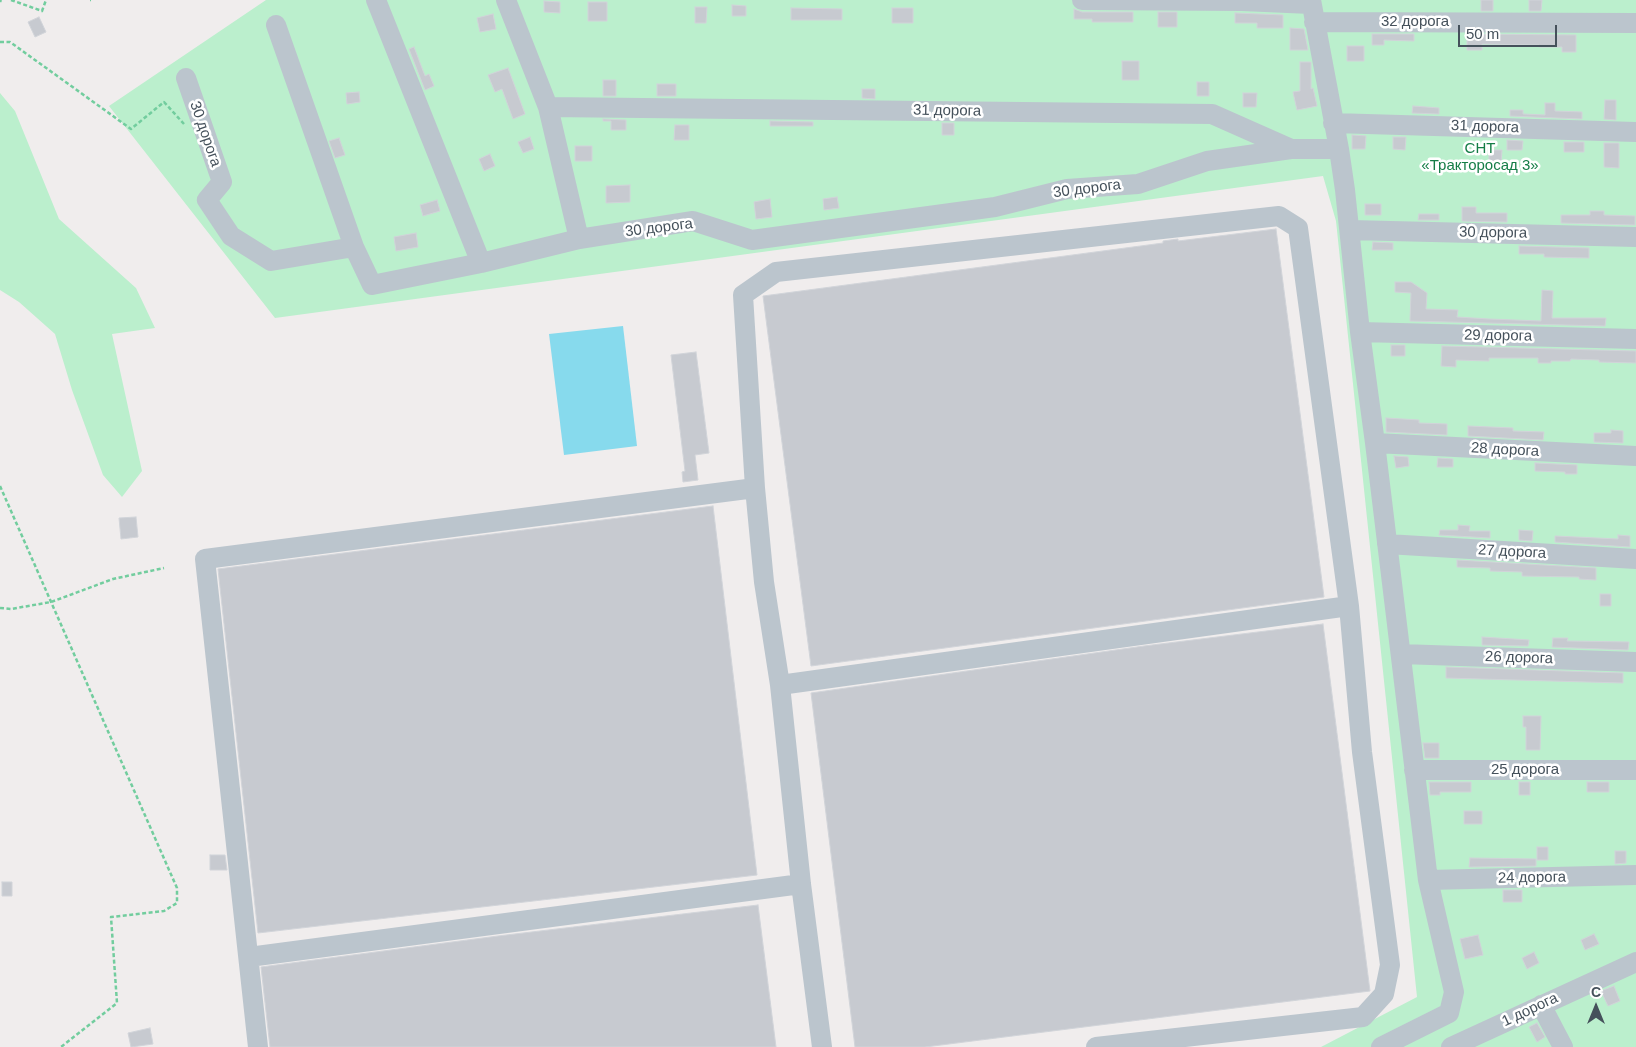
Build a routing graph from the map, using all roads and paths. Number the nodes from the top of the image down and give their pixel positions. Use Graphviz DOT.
graph roads {
  1 [pos="11,0"];
  2 [pos="46,0"];
  3 [pos="376,0"];
  4 [pos="506,0"];
  5 [pos="1082,0"];
  6 [pos="1312,8"];
  7 [pos="1636,23"];
  8 [pos="276,25"];
  9 [pos="0,42"];
  10 [pos="186,78"];
  11 [pos="548,107"];
  12 [pos="1334,123"];
  13 [pos="203,126"];
  14 [pos="1636,132"];
  15 [pos="1291,149"];
  16 [pos="1339,150"];
  17 [pos="1350,230"];
  18 [pos="1636,236"];
  19 [pos="579,239"];
  20 [pos="354,247"];
  21 [pos="481,263"];
  22 [pos="1360,332"];
  23 [pos="1636,339"];
  24 [pos="1375,443"];
  25 [pos="1636,456"];
  26 [pos="0,486"];
  27 [pos="755,488"];
  28 [pos="1387,544"];
  29 [pos="1636,559"];
  30 [pos="164,568"];
  31 [pos="51,602"];
  32 [pos="1349,606"];
  33 [pos="0,608"];
  34 [pos="1401,654"];
  35 [pos="1636,662"];
  36 [pos="780,685"];
  37 [pos="1414,770"];
  38 [pos="1636,770"];
  39 [pos="1636,875"];
  40 [pos="1428,880"];
  41 [pos="801,884"];
  42 [pos="249,958"];
  43 [pos="1636,962"];
  44 [pos="1541,1005"];
  45 [pos="61,1047"];
  46 [pos="258,1047"];
  47 [pos="822,1047"];
  48 [pos="1096,1047"];
  49 [pos="1381,1047"];
  50 [pos="1451,1047"];
  51 [pos="1564,1047"];
  1 -- 2 [label="path"];
  3 -- 21 [label="street"];
  4 -- 11 [label="street"];
  5 -- 6 [label="street, 32 дорога"];
  6 -- 7 [label="street, 32 дорога"];
  6 -- 12 [label="street"];
  8 -- 20 [label="street"];
  9 -- 13 [label="path"];
  10 -- 13 [label="street, 30 дорога"];
  11 -- 15 [label="street, 31 дорога"];
  11 -- 19 [label="street"];
  12 -- 14 [label="street, 31 дорога"];
  12 -- 16 [label="street"];
  13 -- 20 [label="street, 30 дорога"];
  15 -- 16 [label="street, 31 дорога"];
  15 -- 19 [label="street, 30 дорога"];
  16 -- 17 [label="street"];
  17 -- 18 [label="street, 30 дорога"];
  17 -- 22 [label="street"];
  19 -- 21 [label="street, 30 дорога"];
  20 -- 21 [label="street, 30 дорога"];
  22 -- 23 [label="street, 29 дорога"];
  22 -- 24 [label="street"];
  24 -- 25 [label="street, 28 дорога"];
  24 -- 28 [label="street"];
  26 -- 31 [label="path"];
  27 -- 32 [label="street"];
  27 -- 36 [label="street"];
  27 -- 42 [label="street"];
  28 -- 29 [label="street, 27 дорога"];
  28 -- 34 [label="street"];
  30 -- 31 [label="path"];
  31 -- 33 [label="path"];
  31 -- 45 [label="path"];
  32 -- 36 [label="street"];
  32 -- 48 [label="street"];
  34 -- 35 [label="street, 26 дорога"];
  34 -- 37 [label="street"];
  36 -- 41 [label="street"];
  37 -- 38 [label="street, 25 дорога"];
  37 -- 40 [label="street"];
  39 -- 40 [label="street, 24 дорога"];
  40 -- 49 [label="street"];
  41 -- 42 [label="street"];
  41 -- 47 [label="street"];
  42 -- 46 [label="street"];
  43 -- 44 [label="street, 1 дорога"];
  44 -- 50 [label="street, 1 дорога"];
  44 -- 51 [label="street"];
}
